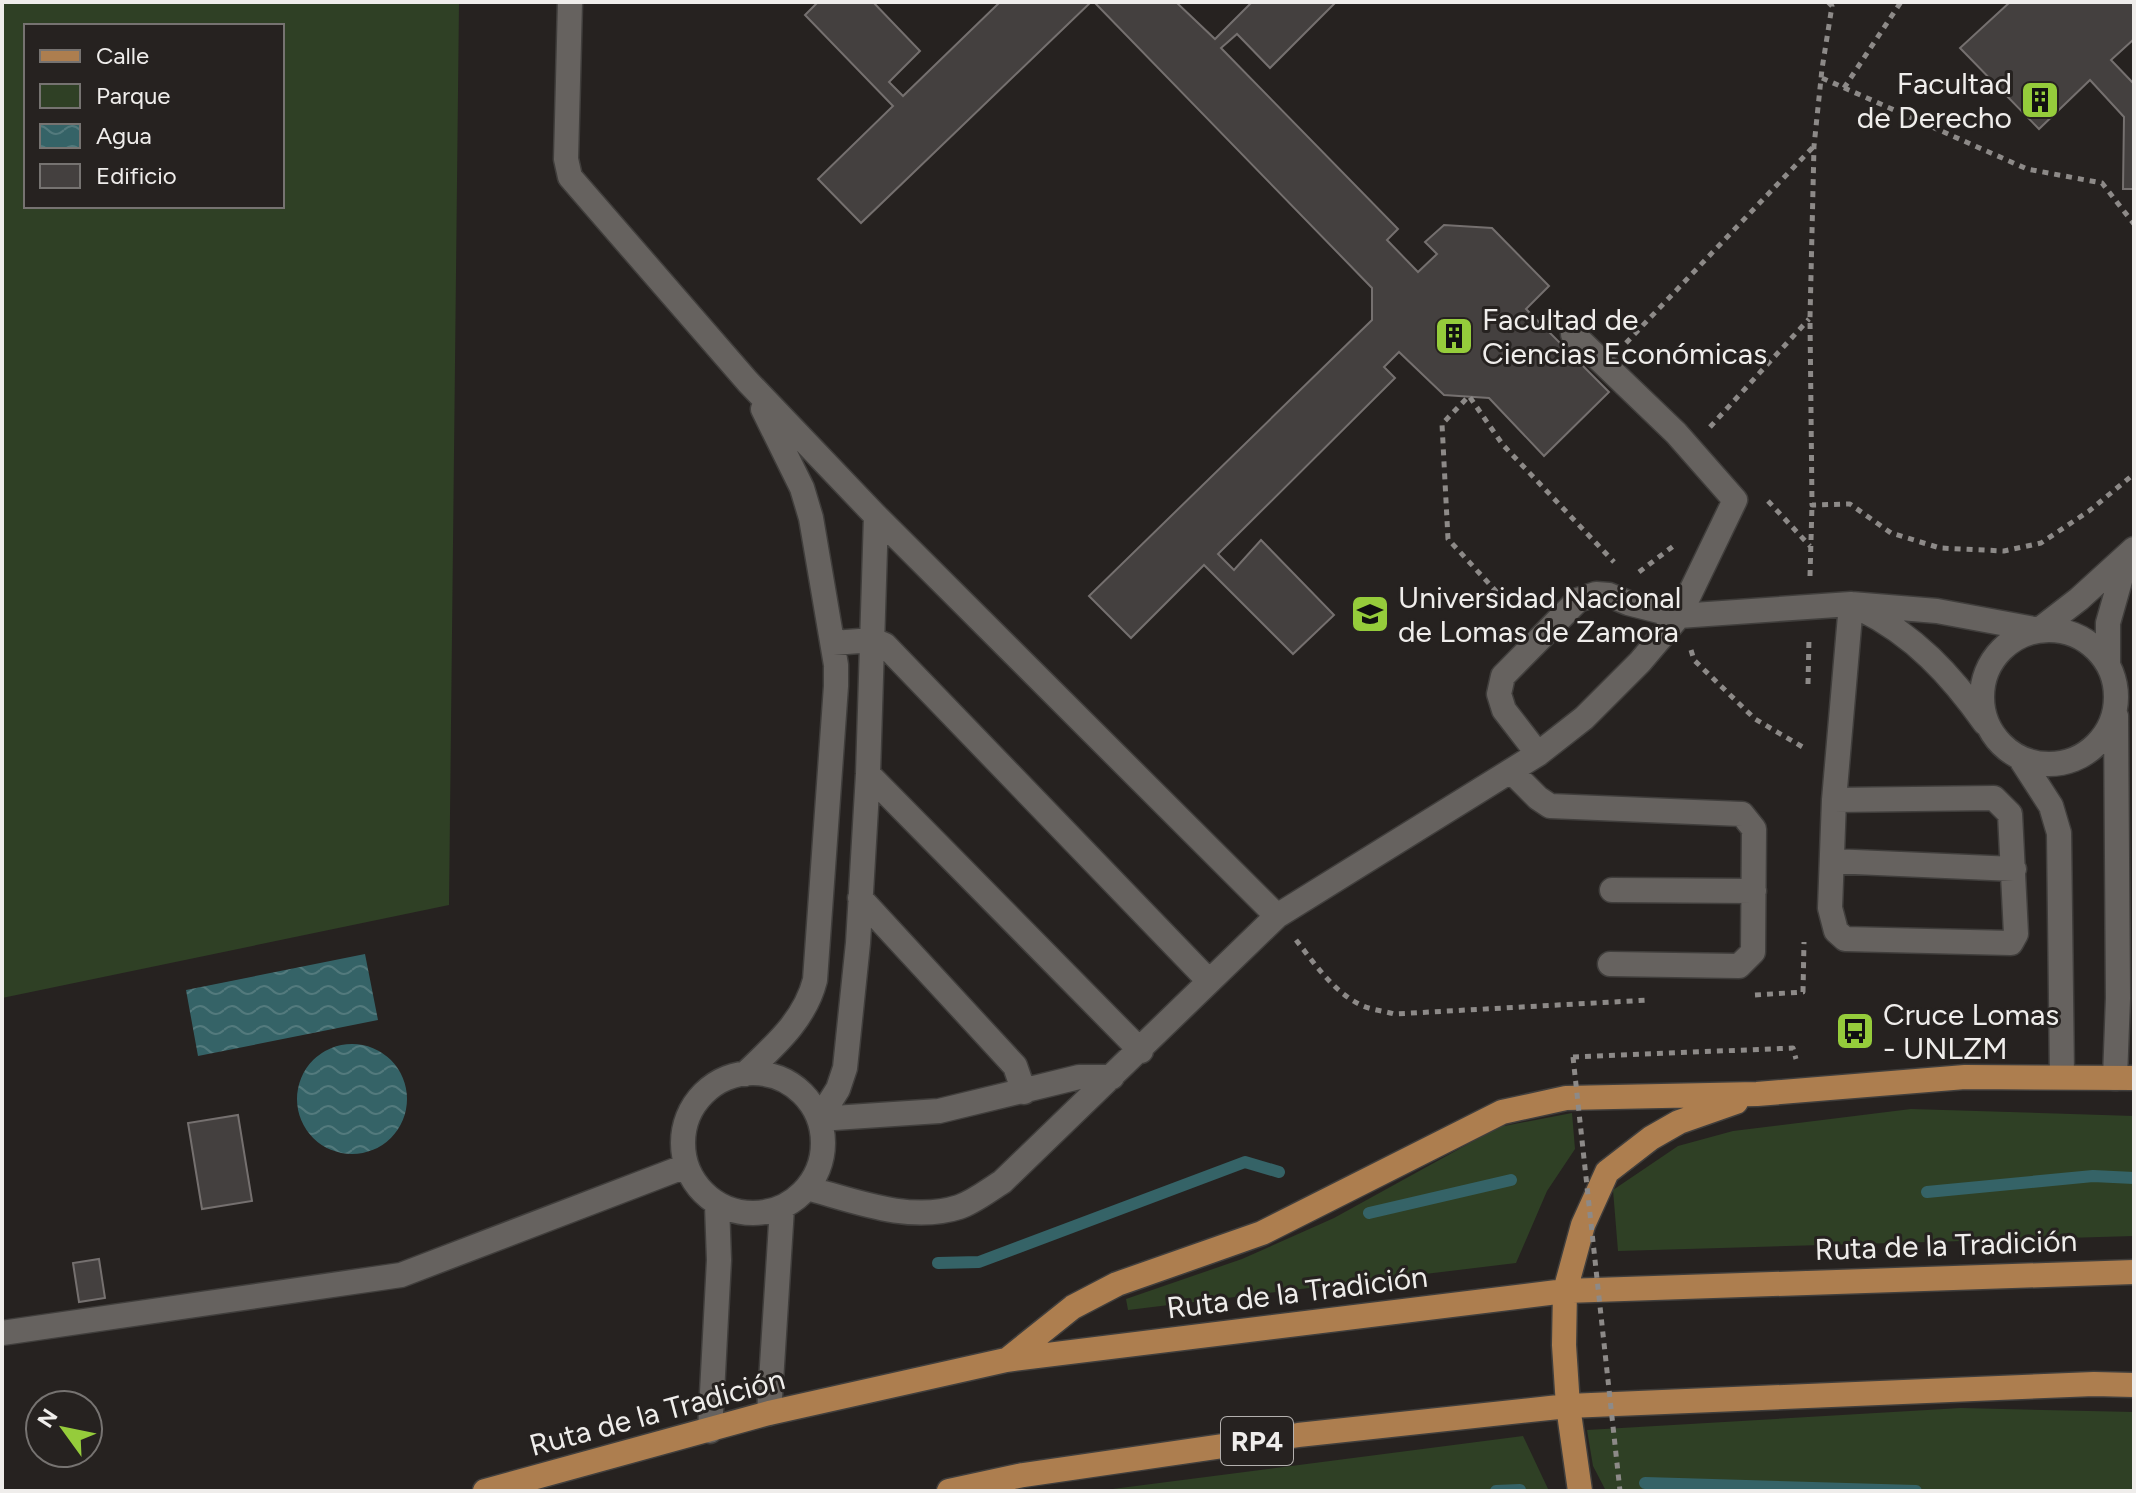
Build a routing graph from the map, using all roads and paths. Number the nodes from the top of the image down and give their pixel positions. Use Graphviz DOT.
graph roads {
  1 [pos="570,2"];
  2 [pos="1901,2"];
  3 [pos="1831,3"];
  4 [pos="1822,78"];
  5 [pos="1844,88"];
  6 [pos="1814,146"];
  7 [pos="2134,224"];
  8 [pos="1810,318"];
  9 [pos="1573,334"];
  10 [pos="1622,347"];
  11 [pos="748,382"];
  12 [pos="1687,448"];
  13 [pos="2134,474"];
  14 [pos="1812,505"];
  15 [pos="876,516"];
  16 [pos="1681,540"];
  17 [pos="1810,547"];
  18 [pos="2131,552"];
  19 [pos="1619,567"];
  20 [pos="1630,579"];
  21 [pos="1505,601"];
  22 [pos="1851,604"];
  23 [pos="1679,616"];
  24 [pos="2039,630"];
  25 [pos="873,640"];
  26 [pos="833,643"];
  27 [pos="2108,662"];
  28 [pos="2116,711"];
  29 [pos="1988,727"];
  30 [pos="1807,749"];
  31 [pos="1538,754"];
  32 [pos="2020,758"];
  33 [pos="1512,772"];
  34 [pos="868,774"];
  35 [pos="1834,800"];
  36 [pos="1832,861"];
  37 [pos="2014,869"];
  38 [pos="1612,890"];
  39 [pos="1754,891"];
  40 [pos="860,898"];
  41 [pos="1277,916"];
  42 [pos="858,943"];
  43 [pos="816,944"];
  44 [pos="1610,964"];
  45 [pos="1209,981"];
  46 [pos="1141,1051"];
  47 [pos="745,1074"];
  48 [pos="1112,1077"];
  49 [pos="2062,1077"];
  50 [pos="2125,1078"];
  51 [pos="1806,1090"];
  52 [pos="1024,1092"];
  53 [pos="1757,1094"];
  54 [pos="819,1119"];
  55 [pos="686,1166"];
  56 [pos="807,1188"];
  57 [pos="717,1205"];
  58 [pos="782,1208"];
  59 [pos="2134,1272"];
  60 [pos="1565,1291"];
  61 [pos="2,1333"];
  62 [pos="1006,1360"];
  63 [pos="2134,1385"];
  64 [pos="1568,1406"];
  65 [pos="769,1413"];
  66 [pos="710,1431"];
  67 [pos="485,1491"];
  68 [pos="949,1491"];
  69 [pos="1580,1491"];
  70 [pos="1620,1491"];
  1 -- 11 [label="lane"];
  2 -- 5 [label="path"];
  3 -- 4 [label="path"];
  4 -- 5 [label="path"];
  4 -- 6 [label="path"];
  5 -- 7 [label="path"];
  6 -- 8 [label="path"];
  6 -- 10 [label="path"];
  8 -- 12 [label="path"];
  8 -- 14 [label="path"];
  9 -- 12 [label="lane"];
  11 -- 15 [label="lane"];
  11 -- 26 [label="lane"];
  12 -- 23 [label="lane"];
  13 -- 14 [label="path"];
  14 -- 17 [label="path"];
  15 -- 25 [label="lane"];
  15 -- 41 [label="lane"];
  16 -- 20 [label="path"];
  18 -- 24 [label="lane"];
  18 -- 27 [label="lane"];
  19 -- 21 [label="path"];
  22 -- 23 [label="lane"];
  22 -- 24 [label="lane"];
  22 -- 29 [label="lane"];
  22 -- 35 [label="lane"];
  23 -- 30 [label="path"];
  23 -- 31 [label="lane"];
  23 -- 31 [label="lane"];
  24 -- 27 [label="lane"];
  24 -- 29 [label="lane"];
  25 -- 26 [label="lane"];
  25 -- 34 [label="lane"];
  25 -- 45 [label="lane"];
  26 -- 43 [label="lane"];
  27 -- 28 [label="lane"];
  28 -- 32 [label="lane"];
  28 -- 50 [label="lane"];
  29 -- 32 [label="lane"];
  31 -- 33 [label="lane"];
  32 -- 49 [label="lane"];
  33 -- 39 [label="lane"];
  33 -- 41 [label="lane"];
  34 -- 40 [label="lane"];
  34 -- 46 [label="lane"];
  35 -- 36 [label="lane"];
  35 -- 37 [label="lane"];
  36 -- 37 [label="lane"];
  36 -- 37 [label="lane"];
  38 -- 39 [label="lane"];
  39 -- 44 [label="lane"];
  40 -- 42 [label="lane"];
  40 -- 52 [label="lane"];
  41 -- 45 [label="lane"];
  42 -- 43 [label="lane"];
  42 -- 54 [label="lane"];
  43 -- 47 [label="lane"];
  45 -- 46 [label="lane"];
  46 -- 48 [label="lane"];
  47 -- 54 [label="lane"];
  47 -- 55 [label="lane"];
  48 -- 52 [label="lane"];
  48 -- 56 [label="lane"];
  49 -- 50 [label="main road"];
  49 -- 51 [label="main road"];
  51 -- 53 [label="main road"];
  51 -- 70 [label="path, bridge"];
  52 -- 54 [label="lane"];
  53 -- 60 [label="main road"];
  53 -- 62 [label="main road"];
  54 -- 56 [label="lane"];
  55 -- 57 [label="lane"];
  55 -- 61 [label="lane"];
  56 -- 58 [label="lane"];
  57 -- 58 [label="lane"];
  57 -- 66 [label="lane"];
  58 -- 65 [label="lane"];
  59 -- 60 [label="main road, Ruta de la Tradición"];
  60 -- 62 [label="main road, Ruta de la Tradición"];
  60 -- 64 [label="main road"];
  62 -- 65 [label="main road, Ruta de la Tradición"];
  63 -- 64 [label="main road, RP4"];
  64 -- 68 [label="main road, RP4"];
  64 -- 69 [label="main road"];
  65 -- 66 [label="main road, Ruta de la Tradición"];
  66 -- 67 [label="main road, Ruta de la Tradición"];
}
